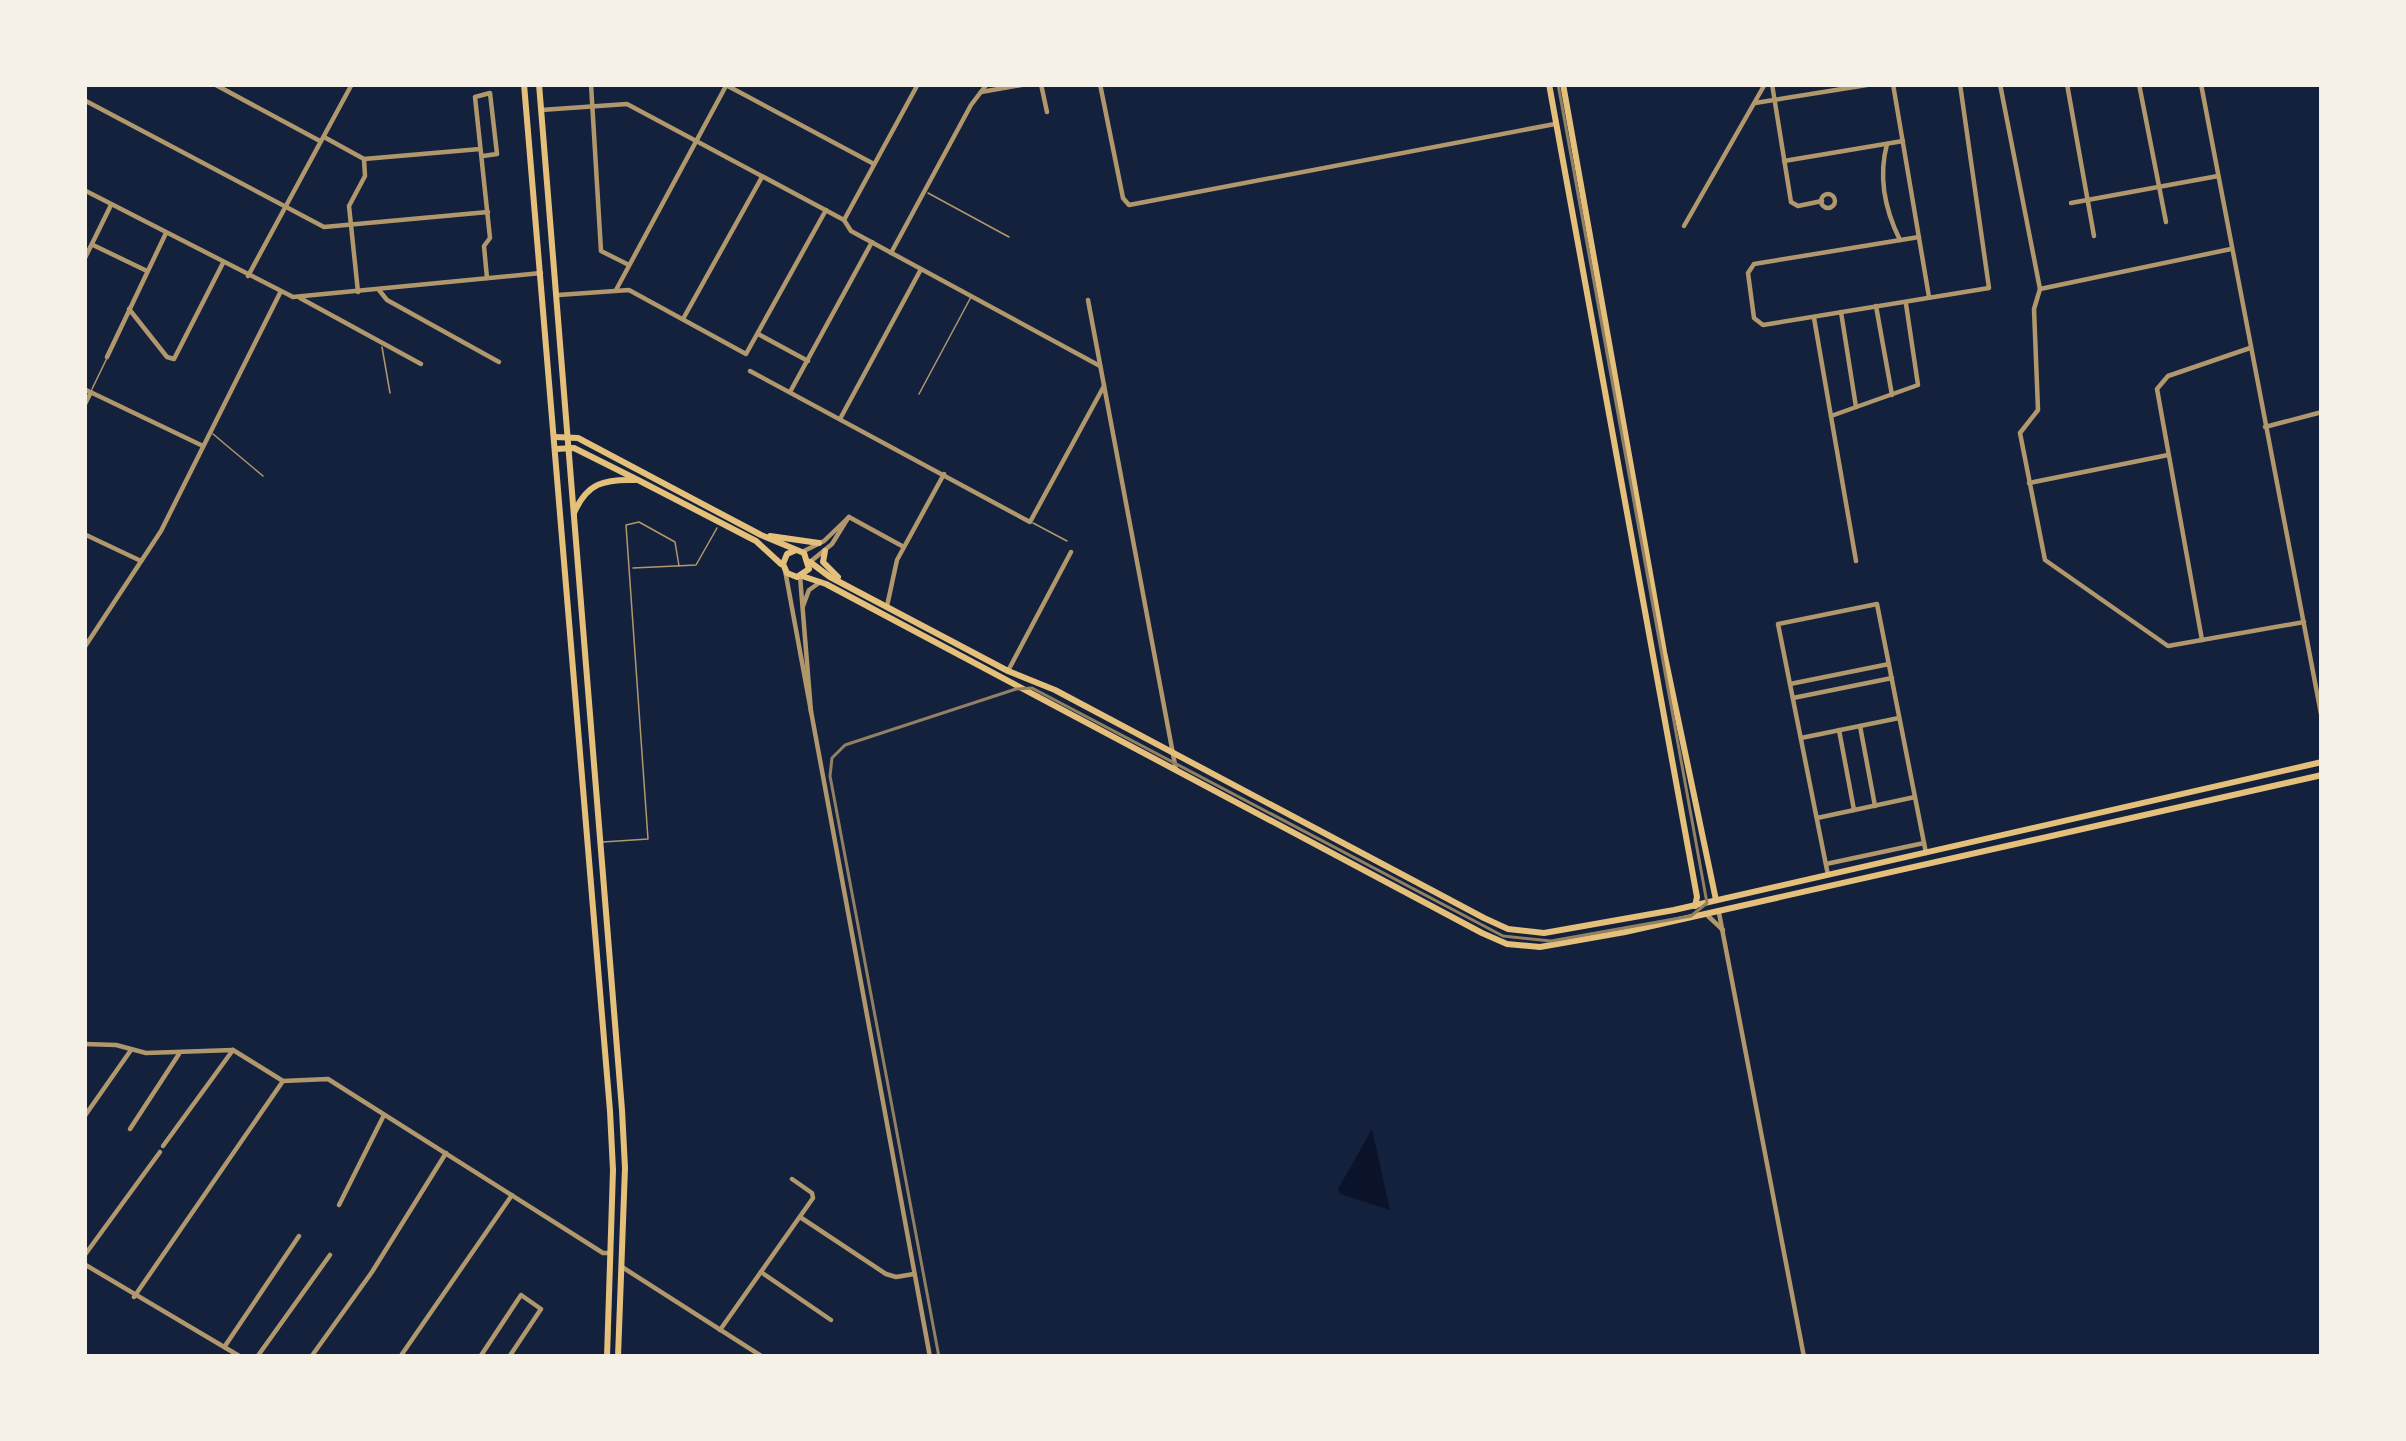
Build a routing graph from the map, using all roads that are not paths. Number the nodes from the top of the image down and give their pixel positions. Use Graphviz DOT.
graph roads {
  1 [pos="214,84"];
  2 [pos="352,84"];
  3 [pos="524,84"];
  4 [pos="539,84"];
  5 [pos="591,84"];
  6 [pos="918,84"];
  7 [pos="987,84"];
  8 [pos="1027,84"];
  9 [pos="1041,84"];
  10 [pos="1100,84"];
  11 [pos="1549,84"];
  12 [pos="1563,84"];
  13 [pos="1768,84"];
  14 [pos="1873,84"];
  15 [pos="1893,84"];
  16 [pos="1960,84"];
  17 [pos="2000,84"];
  18 [pos="2067,84"];
  19 [pos="2139,84"];
  20 [pos="2201,84"];
  21 [pos="727,85"];
  22 [pos="981,92"];
  23 [pos="84,100"];
  24 [pos="1775,100"];
  25 [pos="1753,104"];
  26 [pos="593,105"];
  27 [pos="541,110"];
  28 [pos="1046,112"];
  29 [pos="1555,124"];
  30 [pos="322,139"];
  31 [pos="696,141"];
  32 [pos="1903,141"];
  33 [pos="1887,144"];
  34 [pos="481,153"];
  35 [pos="364,159"];
  36 [pos="1784,161"];
  37 [pos="874,164"];
  38 [pos="2218,176"];
  39 [pos="762,177"];
  40 [pos="2159,187"];
  41 [pos="84,190"];
  42 [pos="924,191"];
  43 [pos="2088,200"];
  44 [pos="1822,201"];
  45 [pos="2071,203"];
  46 [pos="111,205"];
  47 [pos="286,208"];
  48 [pos="826,211"];
  49 [pos="488,212"];
  50 [pos="844,220"];
  51 [pos="2166,222"];
  52 [pos="351,225"];
  53 [pos="1684,226"];
  54 [pos="166,233"];
  55 [pos="2094,236"];
  56 [pos="1009,237"];
  57 [pos="1919,237"];
  58 [pos="1900,241"];
  59 [pos="872,242"];
  60 [pos="92,244"];
  61 [pos="2231,249"];
  62 [pos="891,253"];
  63 [pos="84,260"];
  64 [pos="223,263"];
  65 [pos="629,265"];
  66 [pos="922,269"];
  67 [pos="147,271"];
  68 [pos="541,273"];
  69 [pos="248,276"];
  70 [pos="487,278"];
  71 [pos="2040,289"];
  72 [pos="379,290"];
  73 [pos="616,290"];
  74 [pos="358,292"];
  75 [pos="280,293"];
  76 [pos="558,295"];
  77 [pos="971,297"];
  78 [pos="300,298"];
  79 [pos="1929,298"];
  80 [pos="1088,300"];
  81 [pos="1905,302"];
  82 [pos="1876,306"];
  83 [pos="129,309"];
  84 [pos="1841,312"];
  85 [pos="1814,316"];
  86 [pos="682,319"];
  87 [pos="758,334"];
  88 [pos="382,343"];
  89 [pos="2250,348"];
  90 [pos="107,357"];
  91 [pos="808,361"];
  92 [pos="499,362"];
  93 [pos="421,364"];
  94 [pos="1100,366"];
  95 [pos="750,371"];
  96 [pos="1104,386"];
  97 [pos="87,391"];
  98 [pos="399,392"];
  99 [pos="790,392"];
  100 [pos="390,393"];
  101 [pos="377,394"];
  102 [pos="919,394"];
  103 [pos="1892,395"];
  104 [pos="84,406"];
  105 [pos="1856,407"];
  106 [pos="1621,412"];
  107 [pos="2322,412"];
  108 [pos="1608,415"];
  109 [pos="1831,416"];
  110 [pos="839,419"];
  111 [pos="2265,427"];
  112 [pos="209,432"];
  113 [pos="570,436"];
  114 [pos="555,437"];
  115 [pos="203,446"];
  116 [pos="571,448"];
  117 [pos="556,449"];
  118 [pos="2168,455"];
  119 [pos="944,474"];
  120 [pos="263,476"];
  121 [pos="638,480"];
  122 [pos="2029,483"];
  123 [pos="573,514"];
  124 [pos="722,519"];
  125 [pos="1030,522"];
  126 [pos="84,534"];
  127 [pos="761,535"];
  128 [pos="1067,541"];
  129 [pos="822,547"];
  130 [pos="904,547"];
  131 [pos="799,551"];
  132 [pos="1071,552"];
  133 [pos="141,561"];
  134 [pos="1856,561"];
  135 [pos="809,562"];
  136 [pos="679,566"];
  137 [pos="629,568"];
  138 [pos="784,568"];
  139 [pos="801,576"];
  140 [pos="821,582"];
  141 [pos="849,588"];
  142 [pos="887,608"];
  143 [pos="802,612"];
  144 [pos="2303,622"];
  145 [pos="2202,640"];
  146 [pos="84,648"];
  147 [pos="1888,664"];
  148 [pos="1008,671"];
  149 [pos="1892,678"];
  150 [pos="1790,683"];
  151 [pos="807,692"];
  152 [pos="1793,698"];
  153 [pos="1899,718"];
  154 [pos="2322,719"];
  155 [pos="1860,726"];
  156 [pos="1839,730"];
  157 [pos="1801,738"];
  158 [pos="1172,752"];
  159 [pos="2322,762"];
  160 [pos="1176,770"];
  161 [pos="2322,775"];
  162 [pos="1916,797"];
  163 [pos="1876,806"];
  164 [pos="2118,809"];
  165 [pos="1854,810"];
  166 [pos="2105,812"];
  167 [pos="1817,818"];
  168 [pos="2121,821"];
  169 [pos="2108,824"];
  170 [pos="600,843"];
  171 [pos="1342,843"];
  172 [pos="1924,843"];
  173 [pos="1926,853"];
  174 [pos="1336,855"];
  175 [pos="1826,864"];
  176 [pos="1828,875"];
  177 [pos="1410,879"];
  178 [pos="1403,891"];
  179 [pos="1716,901"];
  180 [pos="1698,902"];
  181 [pos="1719,913"];
  182 [pos="1708,916"];
  183 [pos="1723,930"];
  184 [pos="1550,932"];
  185 [pos="1552,946"];
  186 [pos="84,1044"];
  187 [pos="131,1050"];
  188 [pos="232,1050"];
  189 [pos="179,1054"];
  190 [pos="283,1081"];
  191 [pos="385,1114"];
  192 [pos="84,1117"];
  193 [pos="130,1130"];
  194 [pos="446,1153"];
  195 [pos="792,1179"];
  196 [pos="512,1195"];
  197 [pos="339,1205"];
  198 [pos="800,1216"];
  199 [pos="299,1236"];
  200 [pos="611,1253"];
  201 [pos="622,1253"];
  202 [pos="330,1255"];
  203 [pos="84,1260"];
  204 [pos="622,1267"];
  205 [pos="761,1272"];
  206 [pos="915,1274"];
  207 [pos="134,1297"];
  208 [pos="831,1319"];
  209 [pos="720,1330"];
  210 [pos="224,1346"];
  211 [pos="607,1354"];
  212 [pos="620,1355"];
  213 [pos="241,1357"];
  214 [pos="257,1357"];
  215 [pos="311,1357"];
  216 [pos="400,1357"];
  217 [pos="480,1357"];
  218 [pos="509,1357"];
  219 [pos="596,1357"];
  220 [pos="763,1357"];
  221 [pos="930,1357"];
  222 [pos="1804,1357"];
  1 -- 30 [label="street"];
  2 -- 30 [label="street"];
  3 -- 68 [label="main road"];
  4 -- 27 [label="main road"];
  5 -- 26 [label="street"];
  6 -- 37 [label="street"];
  7 -- 22 [label="street"];
  8 -- 22 [label="street"];
  9 -- 28 [label="street"];
  10 -- 29 [label="street"];
  11 -- 29 [label="main road"];
  12 -- 106 [label="main road"];
  13 -- 24 [label="street"];
  13 -- 25 [label="street"];
  14 -- 24 [label="street"];
  15 -- 32 [label="street"];
  16 -- 79 [label="street"];
  17 -- 71 [label="street"];
  18 -- 43 [label="street"];
  19 -- 40 [label="street"];
  20 -- 38 [label="street"];
  21 -- 31 [label="street"];
  21 -- 37 [label="street"];
  22 -- 42 [label="street"];
  23 -- 47 [label="street"];
  24 -- 25 [label="street"];
  24 -- 36 [label="street"];
  25 -- 53 [label="street"];
  26 -- 27 [label="street"];
  26 -- 31 [label="street"];
  26 -- 65 [label="street"];
  27 -- 76 [label="main road"];
  29 -- 108 [label="main road"];
  30 -- 35 [label="street"];
  30 -- 47 [label="street"];
  31 -- 39 [label="street"];
  31 -- 65 [label="street"];
  32 -- 33 [label="street"];
  32 -- 57 [label="street"];
  33 -- 36 [label="street"];
  33 -- 58 [label="street"];
  34 -- 34 [label="street"];
  34 -- 35 [label="street"];
  34 -- 49 [label="street"];
  35 -- 52 [label="street"];
  36 -- 44 [label="street"];
  37 -- 50 [label="street"];
  38 -- 40 [label="street"];
  38 -- 61 [label="street"];
  39 -- 48 [label="street"];
  39 -- 86 [label="street"];
  40 -- 43 [label="street"];
  40 -- 51 [label="street"];
  41 -- 46 [label="street"];
  42 -- 56 [label="lane"];
  42 -- 62 [label="street"];
  43 -- 45 [label="street"];
  43 -- 55 [label="street"];
  46 -- 54 [label="street"];
  46 -- 60 [label="street"];
  47 -- 52 [label="street"];
  47 -- 69 [label="street"];
  48 -- 50 [label="street"];
  48 -- 87 [label="street"];
  49 -- 52 [label="street"];
  49 -- 70 [label="street"];
  50 -- 59 [label="street"];
  52 -- 74 [label="street"];
  54 -- 64 [label="street"];
  54 -- 67 [label="street"];
  57 -- 58 [label="street"];
  57 -- 79 [label="street"];
  58 -- 85 [label="street"];
  59 -- 62 [label="street"];
  59 -- 91 [label="street"];
  60 -- 63 [label="street"];
  60 -- 67 [label="street"];
  61 -- 71 [label="street"];
  61 -- 89 [label="street"];
  62 -- 66 [label="street"];
  64 -- 69 [label="street"];
  64 -- 83 [label="street"];
  65 -- 73 [label="street"];
  66 -- 77 [label="street"];
  66 -- 110 [label="street"];
  67 -- 83 [label="street"];
  68 -- 70 [label="street"];
  68 -- 114 [label="main road"];
  69 -- 75 [label="street"];
  70 -- 72 [label="street"];
  71 -- 122 [label="street"];
  72 -- 74 [label="street"];
  72 -- 92 [label="street"];
  73 -- 76 [label="street"];
  73 -- 86 [label="street"];
  74 -- 78 [label="street"];
  75 -- 78 [label="street"];
  75 -- 112 [label="street"];
  76 -- 113 [label="main road"];
  77 -- 94 [label="street"];
  77 -- 102 [label="lane"];
  78 -- 88 [label="street"];
  79 -- 81 [label="street"];
  80 -- 94 [label="street"];
  81 -- 82 [label="street"];
  81 -- 103 [label="street"];
  82 -- 84 [label="street"];
  82 -- 103 [label="street"];
  83 -- 90 [label="street"];
  84 -- 85 [label="street"];
  84 -- 105 [label="street"];
  85 -- 109 [label="street"];
  86 -- 87 [label="street"];
  87 -- 91 [label="street"];
  88 -- 93 [label="street"];
  88 -- 100 [label="lane"];
  89 -- 111 [label="street"];
  89 -- 118 [label="street"];
  90 -- 97 [label="lane"];
  91 -- 99 [label="street"];
  94 -- 96 [label="street"];
  95 -- 99 [label="street"];
  96 -- 125 [label="street"];
  96 -- 158 [label="street"];
  97 -- 104 [label="street"];
  97 -- 115 [label="street"];
  98 -- 100 [label="lane"];
  99 -- 110 [label="street"];
  100 -- 101 [label="lane"];
  103 -- 105 [label="street"];
  105 -- 109 [label="street"];
  106 -- 108 [label="main road"];
  106 -- 179 [label="main road"];
  107 -- 111 [label="street"];
  108 -- 180 [label="main road"];
  109 -- 134 [label="street"];
  110 -- 119 [label="street"];
  111 -- 144 [label="street"];
  112 -- 115 [label="street"];
  112 -- 120 [label="lane"];
  113 -- 114 [label="main road"];
  113 -- 116 [label="main road"];
  113 -- 124 [label="main road"];
  114 -- 117 [label="main road"];
  115 -- 133 [label="street"];
  116 -- 117 [label="main road"];
  116 -- 121 [label="main road"];
  116 -- 123 [label="main road"];
  117 -- 200 [label="main road"];
  118 -- 122 [label="street"];
  118 -- 145 [label="street"];
  119 -- 125 [label="street"];
  119 -- 130 [label="street"];
  121 -- 123 [label="main road"];
  121 -- 124 [label="main road"];
  122 -- 145 [label="street"];
  123 -- 170 [label="main road"];
  124 -- 127 [label="main road"];
  124 -- 136 [label="lane"];
  124 -- 138 [label="main road"];
  125 -- 128 [label="lane"];
  126 -- 133 [label="street"];
  127 -- 129 [label="main road"];
  127 -- 131 [label="main road"];
  129 -- 130 [label="street"];
  129 -- 131 [label="street"];
  129 -- 135 [label="street"];
  129 -- 141 [label="main road"];
  130 -- 142 [label="street"];
  131 -- 135 [label="main road"];
  131 -- 138 [label="main road"];
  132 -- 148 [label="street"];
  133 -- 146 [label="street"];
  135 -- 139 [label="main road"];
  135 -- 141 [label="main road"];
  136 -- 137 [label="lane"];
  136 -- 137 [label="lane"];
  137 -- 170 [label="lane"];
  138 -- 139 [label="main road"];
  138 -- 151 [label="street"];
  139 -- 140 [label="main road"];
  139 -- 143 [label="street"];
  140 -- 143 [label="street"];
  140 -- 160 [label="main road"];
  141 -- 142 [label="main road"];
  142 -- 148 [label="main road"];
  143 -- 151 [label="street"];
  144 -- 145 [label="street"];
  144 -- 154 [label="street"];
  147 -- 149 [label="street"];
  147 -- 150 [label="street"];
  147 -- 150 [label="street"];
  148 -- 158 [label="main road"];
  149 -- 152 [label="street"];
  149 -- 153 [label="street"];
  150 -- 152 [label="street"];
  151 -- 206 [label="street"];
  152 -- 157 [label="street"];
  153 -- 155 [label="street"];
  153 -- 162 [label="street"];
  155 -- 156 [label="street"];
  155 -- 163 [label="street"];
  156 -- 157 [label="street"];
  156 -- 165 [label="street"];
  157 -- 167 [label="street"];
  158 -- 160 [label="street"];
  158 -- 171 [label="main road"];
  159 -- 164 [label="main road"];
  160 -- 174 [label="main road"];
  161 -- 168 [label="main road"];
  162 -- 163 [label="street"];
  162 -- 172 [label="street"];
  163 -- 165 [label="street"];
  164 -- 166 [label="main road"];
  164 -- 168 [label="main road"];
  165 -- 167 [label="street"];
  166 -- 169 [label="main road"];
  166 -- 173 [label="main road"];
  167 -- 175 [label="street"];
  168 -- 169 [label="main road"];
  169 -- 181 [label="main road"];
  170 -- 201 [label="main road"];
  171 -- 174 [label="main road"];
  171 -- 177 [label="main road"];
  172 -- 173 [label="street"];
  172 -- 175 [label="street"];
  173 -- 176 [label="main road"];
  174 -- 178 [label="main road"];
  175 -- 176 [label="street"];
  176 -- 179 [label="main road"];
  177 -- 178 [label="main road"];
  177 -- 184 [label="main road"];
  178 -- 185 [label="main road"];
  179 -- 180 [label="main road"];
  179 -- 181 [label="main road"];
  180 -- 181 [label="main road"];
  180 -- 182 [label="main road"];
  180 -- 184 [label="main road"];
  181 -- 182 [label="main road"];
  181 -- 183 [label="street"];
  182 -- 183 [label="street"];
  182 -- 185 [label="main road"];
  183 -- 222 [label="street"];
  184 -- 185 [label="main road"];
  186 -- 187 [label="street"];
  187 -- 189 [label="street"];
  187 -- 192 [label="street"];
  188 -- 189 [label="street"];
  188 -- 190 [label="street"];
  188 -- 203 [label="street"];
  189 -- 193 [label="street"];
  190 -- 191 [label="street"];
  190 -- 207 [label="street"];
  191 -- 194 [label="street"];
  191 -- 197 [label="street"];
  194 -- 196 [label="street"];
  194 -- 215 [label="street"];
  195 -- 198 [label="street"];
  196 -- 200 [label="street"];
  196 -- 216 [label="street"];
  198 -- 205 [label="street"];
  198 -- 206 [label="street"];
  199 -- 210 [label="street"];
  200 -- 201 [label="main road"];
  200 -- 211 [label="main road"];
  201 -- 204 [label="main road"];
  202 -- 214 [label="street"];
  203 -- 207 [label="street"];
  204 -- 209 [label="street"];
  204 -- 212 [label="main road"];
  205 -- 208 [label="street"];
  205 -- 209 [label="street"];
  206 -- 221 [label="street"];
  207 -- 210 [label="street"];
  209 -- 220 [label="street"];
  210 -- 213 [label="street"];
  211 -- 212 [label="main road"];
  211 -- 219 [label="street"];
  217 -- 218 [label="street"];
}
